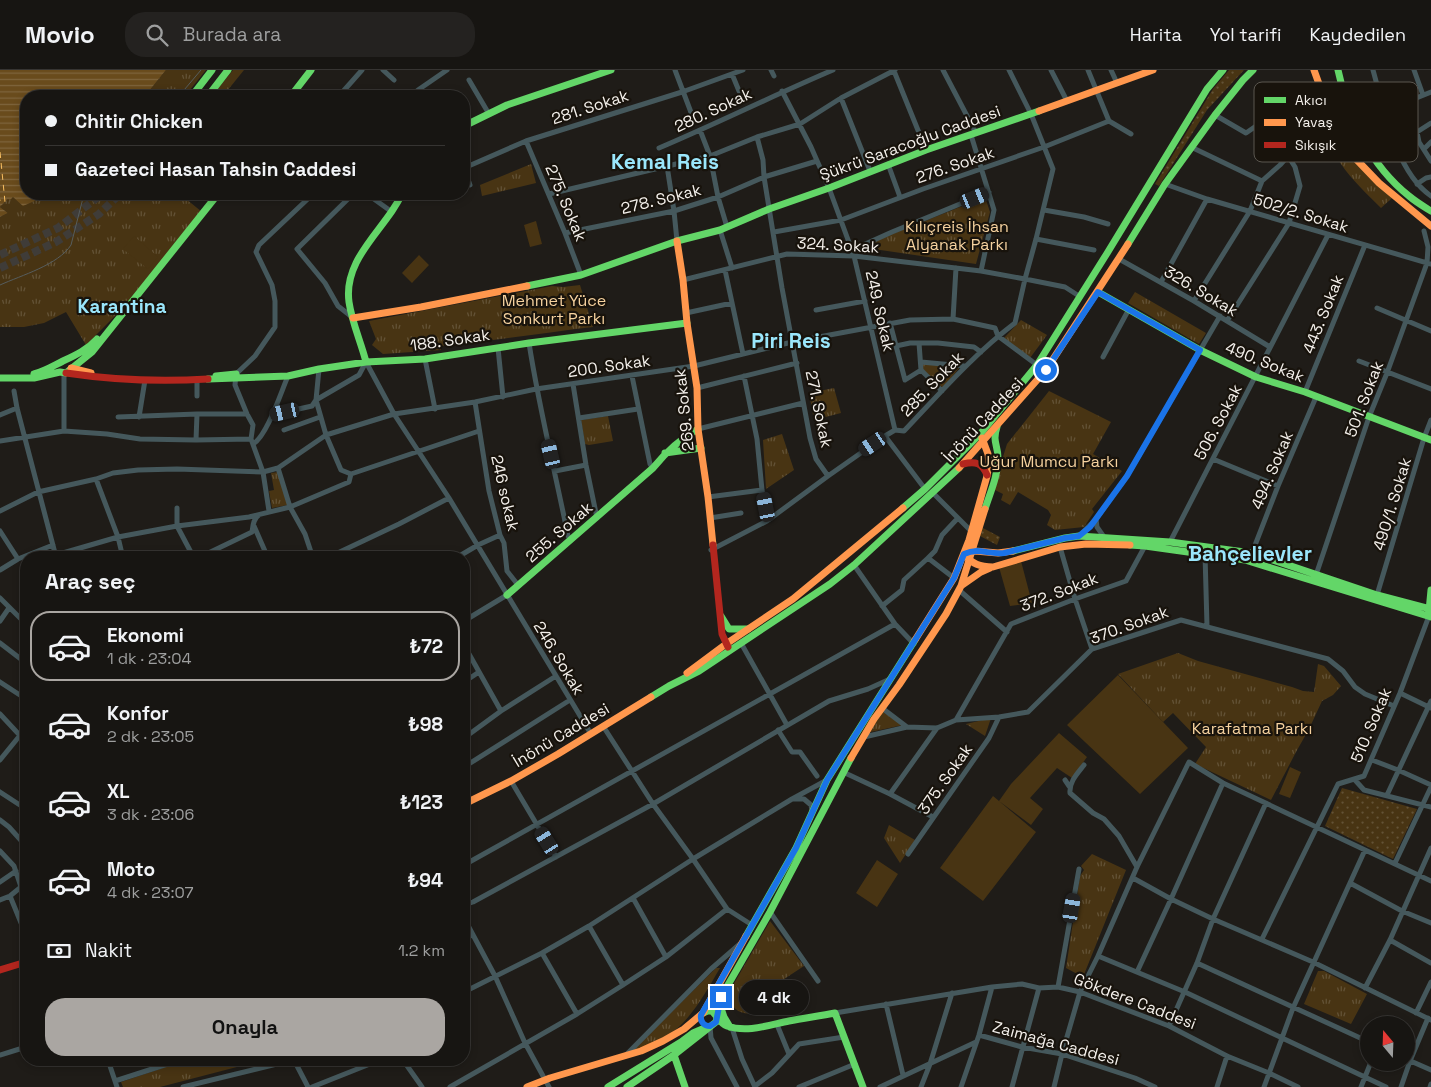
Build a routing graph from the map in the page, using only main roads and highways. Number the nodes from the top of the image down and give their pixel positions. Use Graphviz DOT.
graph roads {
  1 [pos="212,70"];
  2 [pos="228,70"];
  3 [pos="311,70"];
  4 [pos="611,70"];
  5 [pos="1153,70"];
  6 [pos="1223,70"];
  7 [pos="1253,70"];
  8 [pos="197,90"];
  9 [pos="213,90"];
  10 [pos="296,90"];
  11 [pos="470,123"];
  12 [pos="1358,162"];
  13 [pos="1378,162"];
  14 [pos="213,200"];
  15 [pos="399,200"];
  16 [pos="1431,212"];
  17 [pos="1431,226"];
  18 [pos="677,241"];
  19 [pos="1098,292"];
  20 [pos="353,318"];
  21 [pos="687,323"];
  22 [pos="366,362"];
  23 [pos="64,369"];
  24 [pos="235,377"];
  25 [pos="0,378"];
  26 [pos="997,427"];
  27 [pos="698,429"];
  28 [pos="981,432"];
  29 [pos="986,439"];
  30 [pos="1428,439"];
  31 [pos="995,447"];
  32 [pos="701,448"];
  33 [pos="665,454"];
  34 [pos="964,464"];
  35 [pos="987,476"];
  36 [pos="929,490"];
  37 [pos="977,550"];
  38 [pos="964,554"];
  39 [pos="970,561"];
  40 [pos="993,567"];
  41 [pos="960,588"];
  42 [pos="1431,591"];
  43 [pos="507,595"];
  44 [pos="1415,605"];
  45 [pos="1430,613"];
  46 [pos="719,614"];
  47 [pos="748,629"];
  48 [pos="726,644"];
  49 [pos="730,651"];
  50 [pos="669,686"];
  51 [pos="470,801"];
  52 [pos="20,964"];
  53 [pos="0,970"];
  54 [pos="719,1003"];
  55 [pos="703,1013"];
  56 [pos="717,1018"];
  57 [pos="789,1021"];
  58 [pos="710,1026"];
  59 [pos="687,1028"];
  60 [pos="731,1029"];
  61 [pos="681,1042"];
  62 [pos="674,1055"];
  63 [pos="527,1087"];
  64 [pos="608,1087"];
  65 [pos="627,1087"];
  66 [pos="685,1087"];
  67 [pos="863,1087"];
  1 -- 8 [label="main road"];
  2 -- 9 [label="main road"];
  3 -- 10 [label="main road"];
  4 -- 11 [label="main road"];
  5 -- 18 [label="main road, Şükrü Saracoğlu Caddesi"];
  6 -- 28 [label="main road, İnönü Caddesi"];
  7 -- 19 [label="main road, İnönü Caddesi"];
  12 -- 17 [label="main road"];
  13 -- 16 [label="main road"];
  14 -- 23 [label="main road"];
  15 -- 20 [label="main road"];
  18 -- 20 [label="main road, Şükrü Saracoğlu Caddesi"];
  18 -- 21 [label="main road, 269. Sokak"];
  19 -- 26 [label="main road, İnönü Caddesi"];
  19 -- 30 [label="main road, 490. Sokak"];
  20 -- 22 [label="main road"];
  21 -- 22 [label="main road, 188. Sokak"];
  21 -- 27 [label="main road, 269. Sokak"];
  22 -- 24 [label="main road, 188. Sokak"];
  23 -- 24 [label="main road"];
  23 -- 24 [label="main road"];
  23 -- 25 [label="main road"];
  26 -- 29 [label="main road, İnönü Caddesi"];
  26 -- 31 [label="main road"];
  27 -- 32 [label="main road, 269. Sokak"];
  27 -- 33 [label="main road, 255. Sokak"];
  28 -- 29 [label="main road"];
  28 -- 36 [label="main road, İnönü Caddesi"];
  29 -- 31 [label="main road"];
  29 -- 34 [label="main road, İnönü Caddesi"];
  29 -- 35 [label="main road"];
  31 -- 37 [label="main road"];
  32 -- 33 [label="main road"];
  32 -- 46 [label="main road, 269. Sokak"];
  33 -- 43 [label="main road, 255. Sokak"];
  34 -- 35 [label="main road"];
  34 -- 36 [label="main road, İnönü Caddesi"];
  35 -- 38 [label="main road"];
  36 -- 47 [label="main road, İnönü Caddesi"];
  36 -- 49 [label="main road, İnönü Caddesi"];
  37 -- 38 [label="main road"];
  37 -- 39 [label="main road"];
  37 -- 44 [label="main road"];
  38 -- 39 [label="main road"];
  38 -- 55 [label="main road"];
  39 -- 40 [label="main road"];
  39 -- 41 [label="main road"];
  40 -- 41 [label="main road"];
  40 -- 45 [label="main road"];
  41 -- 54 [label="main road"];
  42 -- 44 [label="main road"];
  42 -- 45 [label="main road, 510. Sokak"];
  44 -- 45 [label="main road"];
  46 -- 47 [label="main road"];
  46 -- 48 [label="main road, 269. Sokak"];
  47 -- 48 [label="main road, İnönü Caddesi"];
  48 -- 49 [label="main road, 269. Sokak"];
  48 -- 50 [label="main road, İnönü Caddesi"];
  49 -- 50 [label="main road, İnönü Caddesi"];
  50 -- 51 [label="main road, İnönü Caddesi"];
  52 -- 53 [label="main road"];
  54 -- 56 [label="main road"];
  54 -- 60 [label="main road"];
  55 -- 56 [label="main road"];
  55 -- 58 [label="main road"];
  55 -- 59 [label="main road"];
  56 -- 58 [label="main road"];
  56 -- 60 [label="main road"];
  57 -- 60 [label="main road, Gökdere Caddesi"];
  57 -- 60 [label="main road, Gökdere Caddesi"];
  57 -- 67 [label="main road, Gökdere Caddesi"];
  58 -- 60 [label="main road, Gökdere Caddesi"];
  58 -- 61 [label="main road"];
  58 -- 62 [label="main road"];
  59 -- 61 [label="main road"];
  59 -- 63 [label="main road"];
  61 -- 62 [label="main road"];
  61 -- 64 [label="main road"];
  62 -- 65 [label="main road"];
  62 -- 66 [label="main road"];
}
